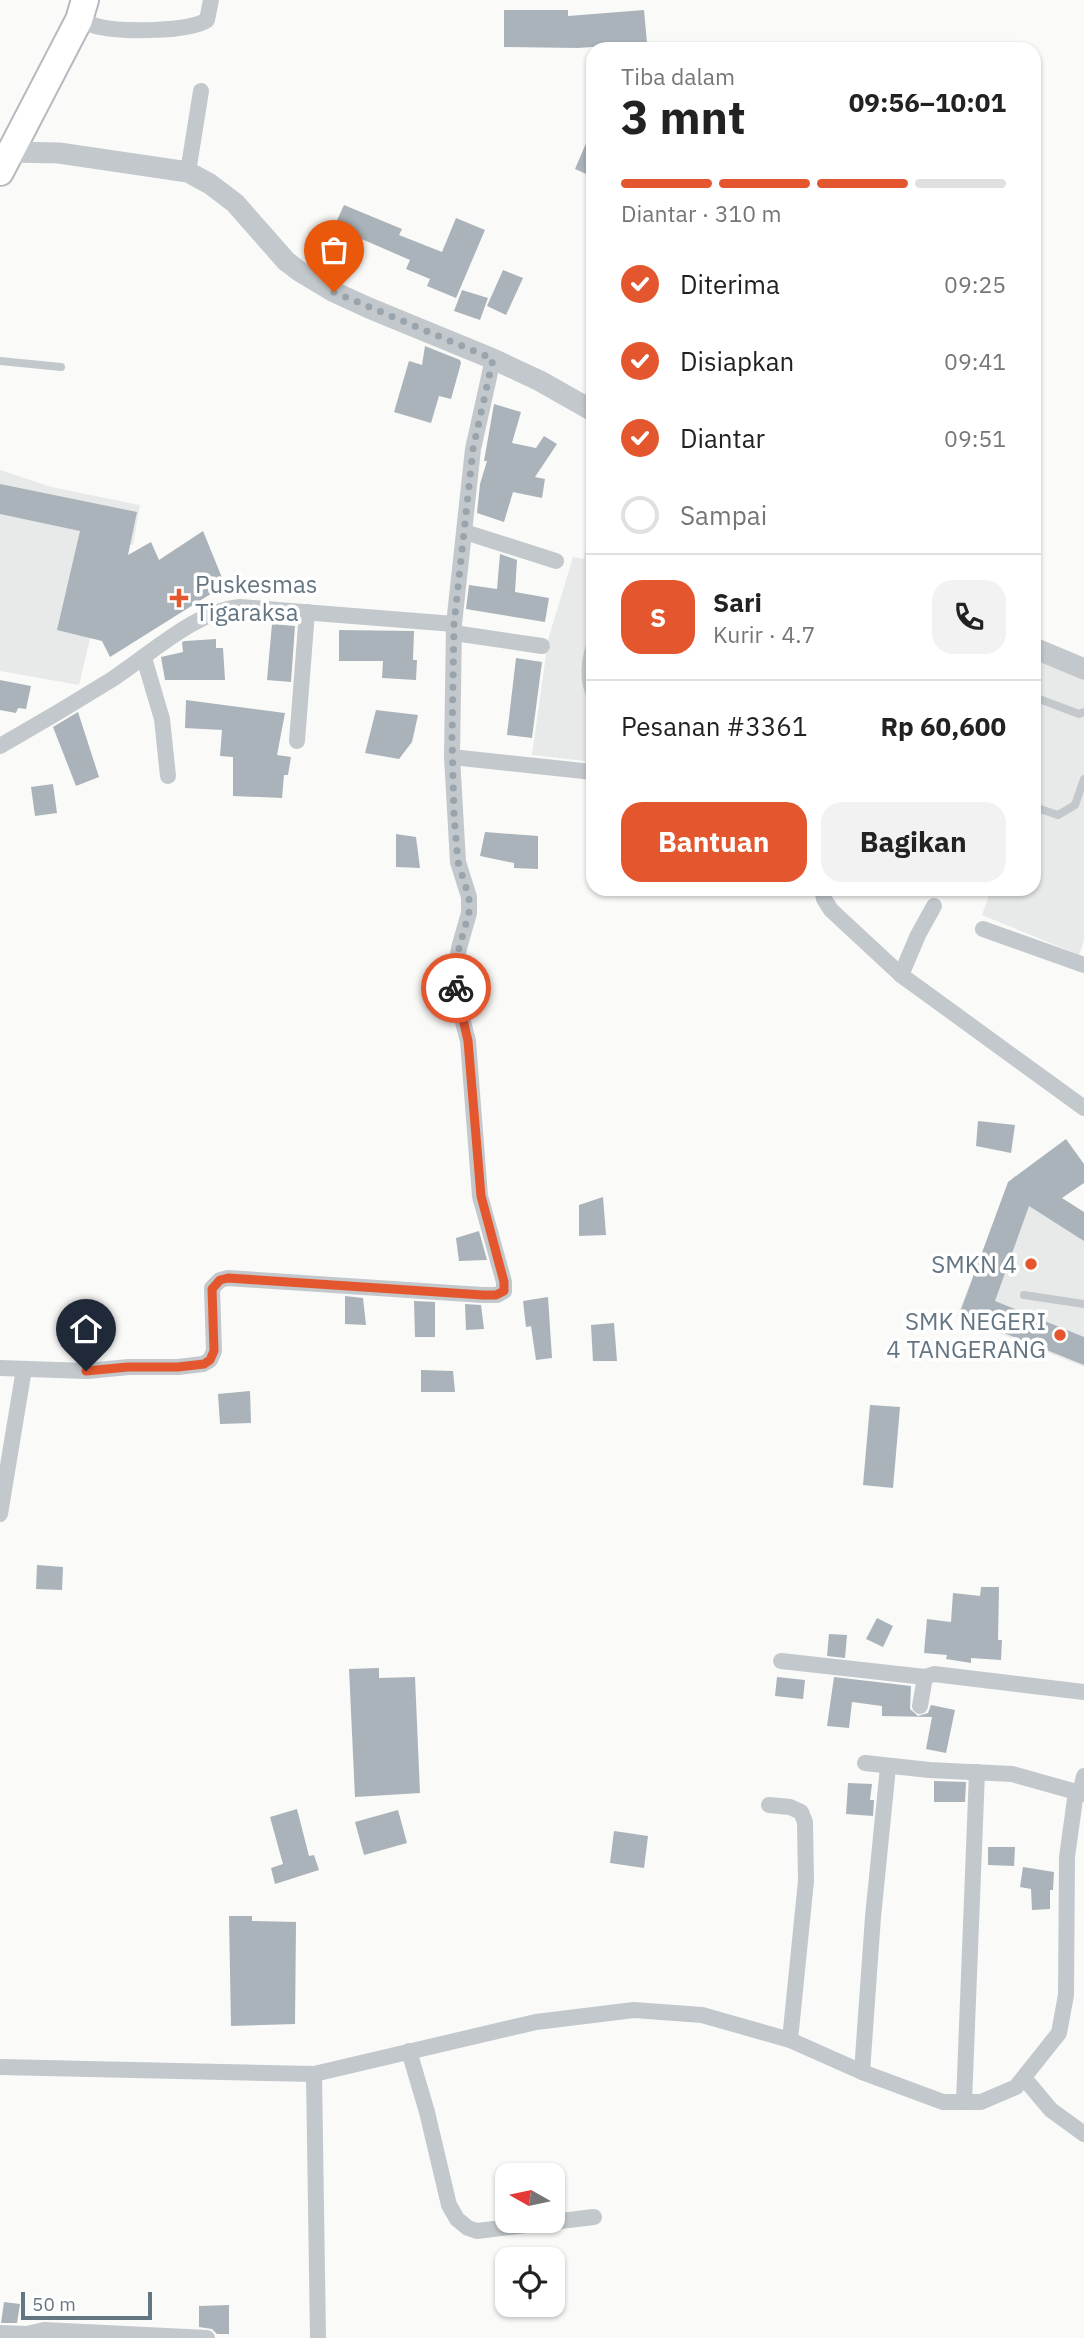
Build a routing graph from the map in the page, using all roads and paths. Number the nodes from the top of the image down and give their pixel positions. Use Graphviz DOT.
graph roads {
  1 [pos="211,0"];
  2 [pos="82,10"];
  3 [pos="201,91"];
  4 [pos="6,162"];
  5 [pos="188,172"];
  6 [pos="493,359"];
  7 [pos="0,362"];
  8 [pos="61,367"];
  9 [pos="586,407"];
  10 [pos="465,532"];
  11 [pos="556,561"];
  12 [pos="307,612"];
  13 [pos="454,629"];
  14 [pos="542,646"];
  15 [pos="1041,651"];
  16 [pos="145,658"];
  17 [pos="1084,669"];
  18 [pos="1041,700"];
  19 [pos="1084,712"];
  20 [pos="297,741"];
  21 [pos="0,746"];
  22 [pos="452,757"];
  23 [pos="586,771"];
  24 [pos="169,776"];
  25 [pos="1084,779"];
  26 [pos="1041,809"];
  27 [pos="823,896"];
  28 [pos="934,906"];
  29 [pos="983,929"];
  30 [pos="1084,965"];
  31 [pos="901,975"];
  32 [pos="1084,1108"];
  33 [pos="1024,1295"];
  34 [pos="1084,1304"];
  35 [pos="0,1368"];
  36 [pos="24,1368"];
  37 [pos="0,1514"];
  38 [pos="781,1661"];
  39 [pos="925,1677"];
  40 [pos="1084,1692"];
  41 [pos="920,1706"];
  42 [pos="865,1763"];
  43 [pos="888,1766"];
  44 [pos="977,1772"];
  45 [pos="1084,1776"];
  46 [pos="1082,1794"];
  47 [pos="769,1805"];
  48 [pos="790,2040"];
  49 [pos="409,2052"];
  50 [pos="0,2067"];
  51 [pos="862,2072"];
  52 [pos="314,2074"];
  53 [pos="1024,2078"];
  54 [pos="964,2102"];
  55 [pos="1084,2134"];
  56 [pos="594,2217"];
  57 [pos="0,2333"];
  58 [pos="188,2337"];
  59 [pos="207,2338"];
  60 [pos="318,2338"];
  1 -- 2 [label="street"];
  2 -- 4 [label="main road"];
  3 -- 5 [label="street"];
  4 -- 5 [label="street"];
  5 -- 6 [label="street"];
  6 -- 9 [label="street"];
  6 -- 10 [label="street"];
  7 -- 8 [label="lane"];
  10 -- 11 [label="street"];
  10 -- 13 [label="street"];
  12 -- 13 [label="street"];
  12 -- 16 [label="street"];
  12 -- 20 [label="street"];
  13 -- 14 [label="street"];
  13 -- 22 [label="street"];
  15 -- 17 [label="street"];
  16 -- 21 [label="street"];
  16 -- 24 [label="street"];
  18 -- 19 [label="lane"];
  22 -- 23 [label="street"];
  22 -- 36 [label="street"];
  25 -- 26 [label="lane"];
  27 -- 31 [label="street"];
  28 -- 31 [label="street"];
  29 -- 30 [label="street"];
  31 -- 32 [label="street"];
  33 -- 34 [label="lane"];
  35 -- 36 [label="street"];
  36 -- 37 [label="street"];
  38 -- 39 [label="street"];
  39 -- 40 [label="street"];
  39 -- 41 [label="street"];
  42 -- 43 [label="street"];
  43 -- 44 [label="street"];
  43 -- 51 [label="street"];
  44 -- 46 [label="street"];
  44 -- 54 [label="street"];
  45 -- 46 [label="street"];
  46 -- 53 [label="street"];
  47 -- 48 [label="street"];
  48 -- 49 [label="street"];
  48 -- 51 [label="street"];
  49 -- 52 [label="street"];
  49 -- 56 [label="street"];
  50 -- 52 [label="street"];
  51 -- 54 [label="street"];
  52 -- 60 [label="street"];
  53 -- 54 [label="street"];
  53 -- 55 [label="street"];
  57 -- 58 [label="street"];
  58 -- 59 [label="street"];
}
